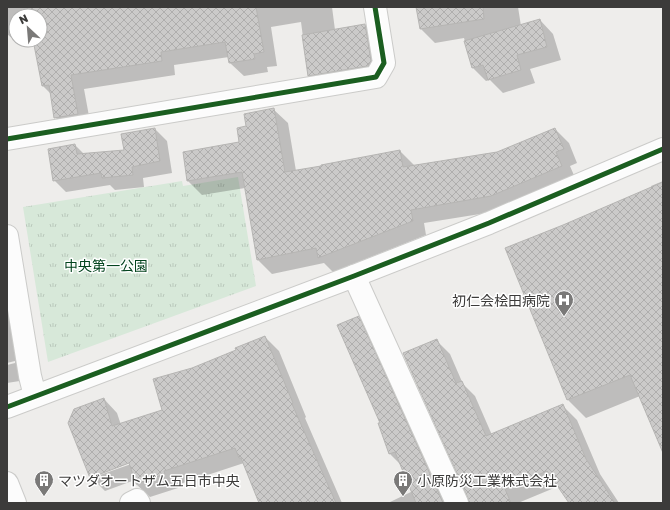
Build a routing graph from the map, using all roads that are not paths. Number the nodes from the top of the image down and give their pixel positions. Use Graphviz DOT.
graph roads {
  1 [pos="375,7"];
  2 [pos="7,139"];
  3 [pos="663,149"];
  4 [pos="7,236"];
  5 [pos="354,276"];
  6 [pos="35,396"];
  7 [pos="7,407"];
  8 [pos="7,482"];
  9 [pos="15,503"];
  10 [pos="132,503"];
  11 [pos="139,503"];
  12 [pos="457,503"];
  1 -- 2 [label="street"];
  3 -- 5 [label="street"];
  4 -- 6 [label="street"];
  5 -- 6 [label="street"];
  5 -- 12 [label="street"];
  6 -- 7 [label="street"];
  8 -- 9 [label="street"];
  10 -- 11 [label="street"];
}
